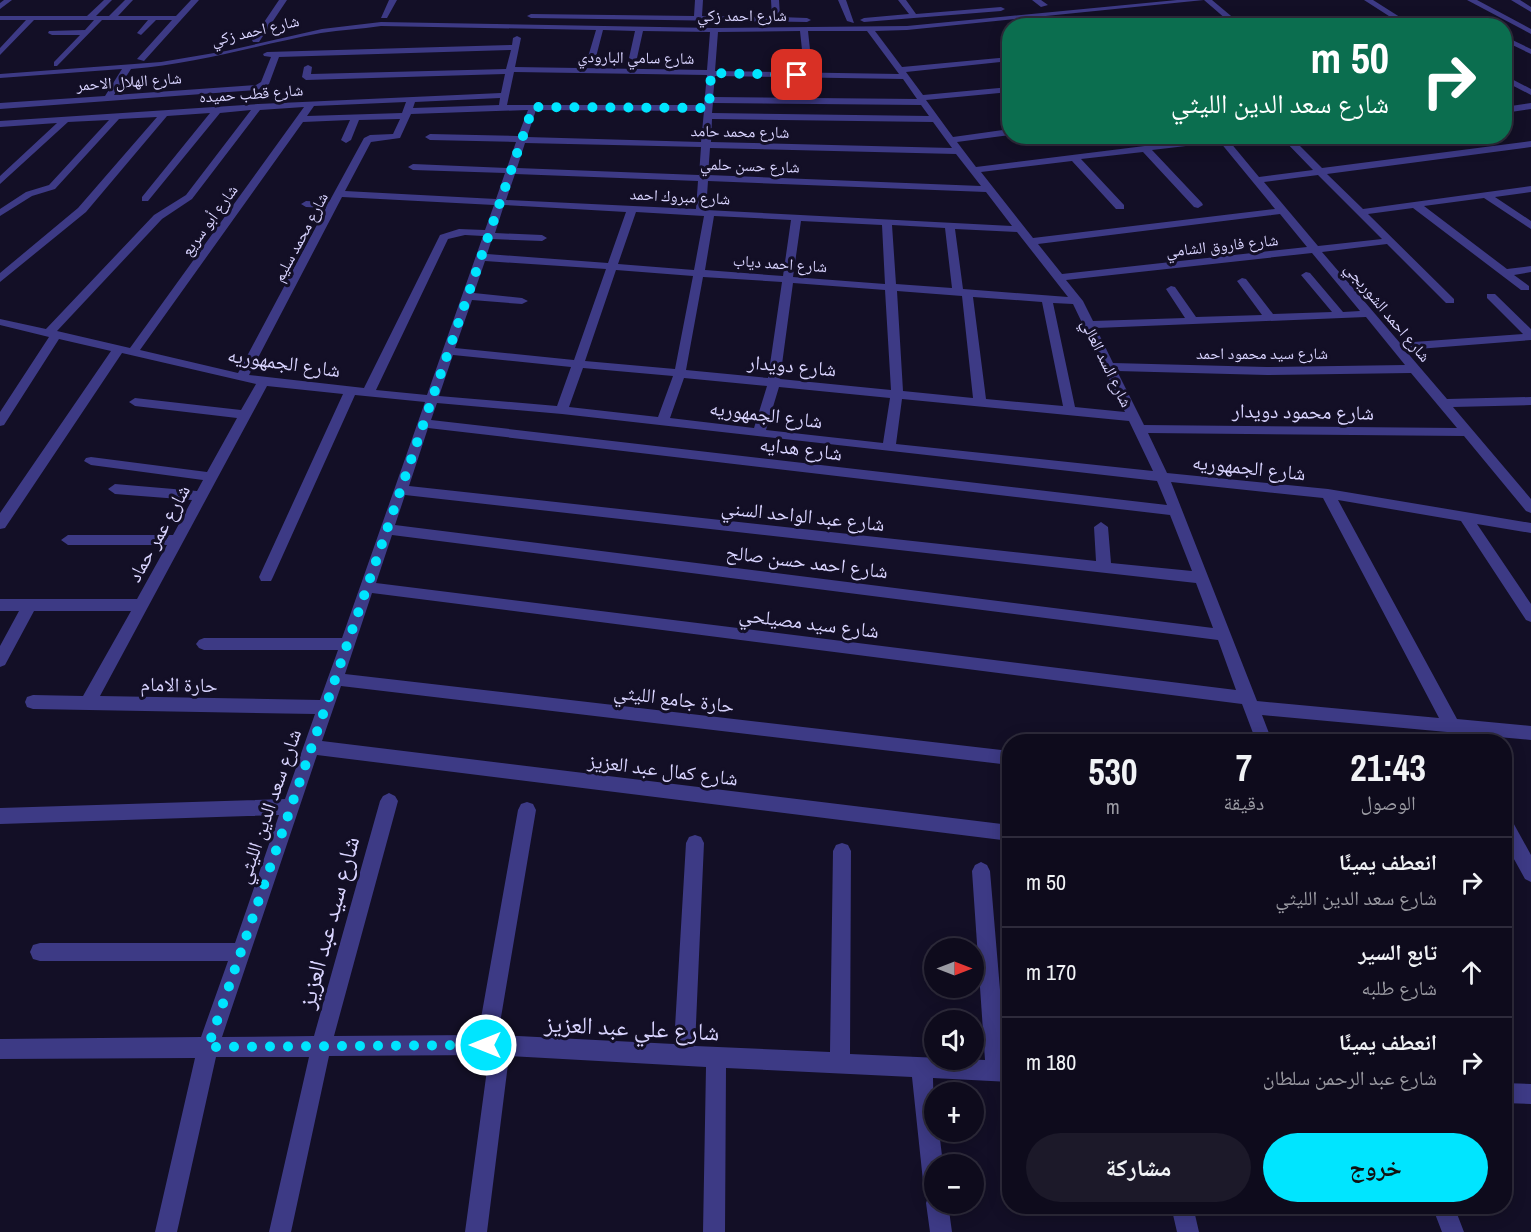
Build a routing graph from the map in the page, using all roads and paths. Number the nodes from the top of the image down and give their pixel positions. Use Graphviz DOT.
graph roads {
  1 [pos="8,0"];
  2 [pos="108,0"];
  3 [pos="129,0"];
  4 [pos="195,0"];
  5 [pos="283,0"];
  6 [pos="393,0"];
  7 [pos="699,0"];
  8 [pos="775,0"];
  9 [pos="842,0"];
  10 [pos="902,0"];
  11 [pos="1200,0"];
  12 [pos="1207,0"];
  13 [pos="1368,0"];
  14 [pos="1471,0"];
  15 [pos="1515,0"];
  16 [pos="1034,3"];
  17 [pos="1055,4"];
  18 [pos="0,7"];
  19 [pos="1009,8"];
  20 [pos="1531,10"];
  21 [pos="416,15"];
  22 [pos="1043,15"];
  23 [pos="384,16"];
  24 [pos="517,16"];
  25 [pos="914,16"];
  26 [pos="32,18"];
  27 [pos="89,18"];
  28 [pos="100,18"];
  29 [pos="111,18"];
  30 [pos="154,18"];
  31 [pos="177,18"];
  32 [pos="698,18"];
  33 [pos="1013,18"];
  34 [pos="1046,18"];
  35 [pos="1229,18"];
  36 [pos="1396,18"];
  37 [pos="1505,18"];
  38 [pos="776,19"];
  39 [pos="1002,19"];
  40 [pos="1,20"];
  41 [pos="851,21"];
  42 [pos="1512,22"];
  43 [pos="520,26"];
  44 [pos="600,27"];
  45 [pos="640,28"];
  46 [pos="870,29"];
  47 [pos="714,30"];
  48 [pos="804,30"];
  49 [pos="86,32"];
  50 [pos="1531,32"];
  51 [pos="52,33"];
  52 [pos="141,33"];
  53 [pos="272,39"];
  54 [pos="0,42"];
  55 [pos="11,42"];
  56 [pos="1512,42"];
  57 [pos="256,43"];
  58 [pos="516,47"];
  59 [pos="1531,52"];
  60 [pos="0,53"];
  61 [pos="276,55"];
  62 [pos="592,57"];
  63 [pos="633,58"];
  64 [pos="141,59"];
  65 [pos="807,59"];
  66 [pos="1002,60"];
  67 [pos="57,64"];
  68 [pos="308,67"];
  69 [pos="0,68"];
  70 [pos="128,68"];
  71 [pos="511,70"];
  72 [pos="711,73"];
  73 [pos="902,73"];
  74 [pos="0,76"];
  75 [pos="1512,81"];
  76 [pos="1002,90"];
  77 [pos="1531,92"];
  78 [pos="505,96"];
  79 [pos="515,97"];
  80 [pos="526,97"];
  81 [pos="108,98"];
  82 [pos="88,99"];
  83 [pos="412,99"];
  84 [pos="922,100"];
  85 [pos="311,104"];
  86 [pos="0,106"];
  87 [pos="1531,106"];
  88 [pos="258,107"];
  89 [pos="533,107"];
  90 [pos="565,107"];
  91 [pos="502,108"];
  92 [pos="709,108"];
  93 [pos="1512,109"];
  94 [pos="217,110"];
  95 [pos="165,114"];
  96 [pos="406,114"];
  97 [pos="117,117"];
  98 [pos="355,118"];
  99 [pos="300,119"];
  100 [pos="936,119"];
  101 [pos="70,120"];
  102 [pos="2,125"];
  103 [pos="1002,133"];
  104 [pos="430,137"];
  105 [pos="346,140"];
  106 [pos="521,140"];
  107 [pos="951,140"];
  108 [pos="1173,144"];
  109 [pos="1227,144"];
  110 [pos="1292,144"];
  111 [pos="1531,144"];
  112 [pos="706,145"];
  113 [pos="1145,148"];
  114 [pos="959,151"];
  115 [pos="1074,157"];
  116 [pos="413,167"];
  117 [pos="974,170"];
  118 [pos="510,172"];
  119 [pos="1320,172"];
  120 [pos="704,179"];
  121 [pos="1256,180"];
  122 [pos="0,181"];
  123 [pos="988,189"];
  124 [pos="1531,189"];
  125 [pos="339,194"];
  126 [pos="1486,195"];
  127 [pos="146,199"];
  128 [pos="500,202"];
  129 [pos="306,204"];
  130 [pos="333,205"];
  131 [pos="1198,205"];
  132 [pos="1416,205"];
  133 [pos="1120,207"];
  134 [pos="632,209"];
  135 [pos="1282,211"];
  136 [pos="0,213"];
  137 [pos="706,213"];
  138 [pos="1361,213"];
  139 [pos="796,217"];
  140 [pos="887,222"];
  141 [pos="950,226"];
  142 [pos="1531,226"];
  143 [pos="1020,229"];
  144 [pos="488,234"];
  145 [pos="542,238"];
  146 [pos="1390,241"];
  147 [pos="1030,242"];
  148 [pos="1314,249"];
  149 [pos="480,257"];
  150 [pos="612,267"];
  151 [pos="1531,269"];
  152 [pos="699,273"];
  153 [pos="1505,273"];
  154 [pos="1306,274"];
  155 [pos="1058,278"];
  156 [pos="0,279"];
  157 [pos="788,280"];
  158 [pos="1242,281"];
  159 [pos="891,288"];
  160 [pos="1525,288"];
  161 [pos="1172,289"];
  162 [pos="963,293"];
  163 [pos="466,296"];
  164 [pos="1491,296"];
  165 [pos="1047,299"];
  166 [pos="522,301"];
  167 [pos="1077,301"];
  168 [pos="1450,301"];
  169 [pos="1368,314"];
  170 [pos="1340,315"];
  171 [pos="1270,318"];
  172 [pos="1193,321"];
  173 [pos="0,322"];
  174 [pos="1088,325"];
  175 [pos="52,334"];
  176 [pos="1527,337"];
  177 [pos="1396,347"];
  178 [pos="1531,349"];
  179 [pos="447,351"];
  180 [pos="125,352"];
  181 [pos="578,363"];
  182 [pos="1109,367"];
  183 [pos="1415,369"];
  184 [pos="680,374"];
  185 [pos="242,377"];
  186 [pos="263,382"];
  187 [pos="774,382"];
  188 [pos="351,391"];
  189 [pos="368,393"];
  190 [pos="897,394"];
  191 [pos="430,399"];
  192 [pos="1531,400"];
  193 [pos="135,402"];
  194 [pos="980,402"];
  195 [pos="1443,403"];
  196 [pos="5,406"];
  197 [pos="562,410"];
  198 [pos="1070,411"];
  199 [pos="245,415"];
  200 [pos="0,422"];
  201 [pos="663,422"];
  202 [pos="422,423"];
  203 [pos="1136,423"];
  204 [pos="1468,432"];
  205 [pos="759,433"];
  206 [pos="889,448"];
  207 [pos="91,461"];
  208 [pos="211,477"];
  209 [pos="1163,478"];
  210 [pos="115,489"];
  211 [pos="399,490"];
  212 [pos="1328,494"];
  213 [pos="200,496"];
  214 [pos="1531,508"];
  215 [pos="1176,511"];
  216 [pos="1466,518"];
  217 [pos="0,524"];
  218 [pos="1101,527"];
  219 [pos="1531,528"];
  220 [pos="386,529"];
  221 [pos="68,540"];
  222 [pos="176,540"];
  223 [pos="1104,567"];
  224 [pos="266,577"];
  225 [pos="1202,578"];
  226 [pos="366,587"];
  227 [pos="0,604"];
  228 [pos="30,605"];
  229 [pos="141,605"];
  230 [pos="1531,616"];
  231 [pos="1224,635"];
  232 [pos="204,644"];
  233 [pos="346,644"];
  234 [pos="0,661"];
  235 [pos="334,679"];
  236 [pos="33,702"];
  237 [pos="88,703"];
  238 [pos="1250,703"];
  239 [pos="325,707"];
  240 [pos="1452,726"];
  241 [pos="1531,733"];
  242 [pos="1261,734"];
  243 [pos="1456,734"];
  244 [pos="311,747"];
  245 [pos="1002,757"];
  246 [pos="388,801"];
  247 [pos="290,807"];
  248 [pos="527,810"];
  249 [pos="0,816"];
  250 [pos="1002,832"];
  251 [pos="1512,838"];
  252 [pos="695,843"];
  253 [pos="842,851"];
  254 [pos="981,871"];
  255 [pos="1531,873"];
  256 [pos="40,952"];
  257 [pos="241,952"];
  258 [pos="493,1045"];
  259 [pos="208,1047"];
  260 [pos="321,1047"];
  261 [pos="0,1049"];
  262 [pos="684,1055"];
  263 [pos="716,1057"];
  264 [pos="840,1063"];
  265 [pos="1002,1063"];
  266 [pos="921,1068"];
  267 [pos="1002,1072"];
  268 [pos="1512,1094"];
  269 [pos="1531,1094"];
  270 [pos="931,1154"];
  271 [pos="939,1214"];
  272 [pos="1184,1214"];
  273 [pos="1446,1214"];
  274 [pos="166,1232"];
  275 [pos="280,1232"];
  276 [pos="476,1232"];
  277 [pos="714,1232"];
  278 [pos="941,1232"];
  279 [pos="1188,1232"];
  280 [pos="1453,1232"];
  1 -- 18 [label="street"];
  2 -- 27 [label="street"];
  3 -- 29 [label="street"];
  4 -- 31 [label="street"];
  5 -- 57 [label="street"];
  6 -- 23 [label="street"];
  7 -- 32 [label="street"];
  8 -- 38 [label="street"];
  9 -- 41 [label="street"];
  10 -- 25 [label="street"];
  11 -- 22 [label="street, شارع احمد زكي"];
  12 -- 35 [label="street"];
  13 -- 36 [label="street"];
  14 -- 37 [label="street"];
  15 -- 20 [label="street"];
  16 -- 17 [label="street"];
  19 -- 25 [label="street, شارع احمد زكي"];
  21 -- 23 [label="street, شارع احمد زكي"];
  22 -- 33 [label="street, شارع احمد زكي"];
  22 -- 34 [label="street"];
  23 -- 53 [label="street, شارع احمد زكي"];
  24 -- 32 [label="street, شارع احمد زكي"];
  25 -- 41 [label="street, شارع احمد زكي"];
  26 -- 27 [label="street"];
  26 -- 40 [label="street"];
  26 -- 55 [label="street"];
  27 -- 28 [label="street"];
  28 -- 29 [label="street"];
  28 -- 49 [label="street"];
  29 -- 30 [label="street"];
  30 -- 31 [label="street"];
  30 -- 52 [label="street"];
  31 -- 64 [label="street"];
  32 -- 38 [label="street, شارع احمد زكي"];
  38 -- 41 [label="street, شارع احمد زكي"];
  39 -- 46 [label="street, شارع احمد زكي"];
  42 -- 50 [label="street"];
  43 -- 44 [label="street, شارع احمد زكي"];
  43 -- 53 [label="street, شارع احمد زكي"];
  43 -- 58 [label="street"];
  44 -- 45 [label="street, شارع احمد زكي"];
  44 -- 62 [label="street"];
  45 -- 47 [label="street, شارع احمد زكي"];
  45 -- 63 [label="street"];
  46 -- 48 [label="street, شارع احمد زكي"];
  46 -- 73 [label="street, شارع السد العالي"];
  47 -- 48 [label="street, شارع احمد زكي"];
  47 -- 72 [label="street"];
  48 -- 65 [label="street"];
  49 -- 51 [label="street"];
  49 -- 67 [label="street"];
  53 -- 57 [label="street, شارع احمد زكي"];
  54 -- 55 [label="street"];
  55 -- 60 [label="street"];
  56 -- 59 [label="street"];
  57 -- 61 [label="street"];
  57 -- 64 [label="street, شارع احمد زكي"];
  57 -- 70 [label="street, شارع احمد زكي"];
  58 -- 61 [label="street"];
  58 -- 71 [label="street"];
  61 -- 81 [label="street, شارع الهلال الاحمر"];
  64 -- 67 [label="street, شارع احمد زكي"];
  66 -- 73 [label="street, شارع سامي البارودي"];
  67 -- 69 [label="street, شارع احمد زكي"];
  68 -- 71 [label="street, شارع سامي البارودي"];
  70 -- 74 [label="street, شارع احمد زكي"];
  70 -- 81 [label="street"];
  71 -- 72 [label="street, شارع سامي البارودي"];
  71 -- 78 [label="street"];
  72 -- 73 [label="street, شارع سامي البارودي"];
  72 -- 92 [label="street"];
  73 -- 84 [label="street, شارع السد العالي"];
  75 -- 77 [label="street"];
  76 -- 84 [label="street"];
  78 -- 79 [label="street, شارع قطب حميده"];
  78 -- 83 [label="street, شارع قطب حميده"];
  78 -- 91 [label="street"];
  80 -- 90 [label="street"];
  81 -- 82 [label="street, شارع الهلال الاحمر"];
  82 -- 86 [label="street, شارع الهلال الاحمر"];
  82 -- 101 [label="street"];
  83 -- 85 [label="street, شارع قطب حميده"];
  83 -- 96 [label="street"];
  84 -- 92 [label="street"];
  84 -- 100 [label="street, شارع السد العالي"];
  85 -- 88 [label="street, شارع قطب حميده"];
  85 -- 99 [label="street, شارع أبو سريع"];
  87 -- 93 [label="street"];
  88 -- 94 [label="street, شارع قطب حميده"];
  88 -- 175 [label="street"];
  89 -- 90 [label="street"];
  89 -- 91 [label="street"];
  89 -- 106 [label="street, شارع سعد الدين الليثي"];
  90 -- 92 [label="street"];
  91 -- 96 [label="street"];
  92 -- 100 [label="street"];
  92 -- 112 [label="street"];
  94 -- 95 [label="street, شارع قطب حميده"];
  94 -- 127 [label="street"];
  95 -- 97 [label="street, شارع قطب حميده"];
  95 -- 156 [label="street"];
  96 -- 98 [label="street"];
  96 -- 125 [label="street, شارع محمد سليم"];
  97 -- 101 [label="street, شارع قطب حميده"];
  97 -- 136 [label="street"];
  98 -- 99 [label="street"];
  98 -- 105 [label="street"];
  99 -- 180 [label="street, شارع أبو سريع"];
  100 -- 107 [label="street, شارع السد العالي"];
  101 -- 102 [label="street, شارع قطب حميده"];
  101 -- 122 [label="street"];
  103 -- 107 [label="street"];
  104 -- 106 [label="street, شارع محمد حامد"];
  106 -- 112 [label="street, شارع محمد حامد"];
  106 -- 118 [label="street, شارع سعد الدين الليثي"];
  107 -- 114 [label="street, شارع السد العالي"];
  108 -- 113 [label="street"];
  109 -- 121 [label="street, شارع احمد الشوربجي"];
  110 -- 119 [label="street"];
  111 -- 119 [label="street"];
  112 -- 114 [label="street, شارع محمد حامد"];
  112 -- 120 [label="street"];
  113 -- 115 [label="street"];
  113 -- 131 [label="street"];
  114 -- 117 [label="street, شارع السد العالي"];
  115 -- 117 [label="street"];
  115 -- 133 [label="street"];
  116 -- 118 [label="street, شارع حسن حلمي"];
  117 -- 123 [label="street, شارع السد العالي"];
  118 -- 120 [label="street, شارع حسن حلمي"];
  118 -- 128 [label="street, شارع سعد الدين الليثي"];
  119 -- 121 [label="street"];
  119 -- 138 [label="street"];
  120 -- 123 [label="street, شارع حسن حلمي"];
  120 -- 137 [label="street"];
  121 -- 135 [label="street, شارع احمد الشوربجي"];
  123 -- 143 [label="street, شارع السد العالي"];
  124 -- 126 [label="street"];
  125 -- 128 [label="street, شارع مبروك احمد"];
  125 -- 130 [label="street, شارع محمد سليم"];
  126 -- 132 [label="street"];
  126 -- 142 [label="street"];
  128 -- 134 [label="street, شارع مبروك احمد"];
  128 -- 144 [label="street, شارع سعد الدين الليثي"];
  129 -- 130 [label="street"];
  130 -- 185 [label="street, شارع محمد سليم"];
  132 -- 138 [label="street"];
  132 -- 153 [label="street"];
  134 -- 137 [label="street, شارع مبروك احمد"];
  134 -- 150 [label="street"];
  135 -- 147 [label="street"];
  135 -- 148 [label="street, شارع احمد الشوربجي"];
  137 -- 139 [label="street, شارع مبروك احمد"];
  137 -- 152 [label="street"];
  138 -- 146 [label="street"];
  139 -- 140 [label="street, شارع مبروك احمد"];
  139 -- 157 [label="street"];
  140 -- 141 [label="street, شارع مبروك احمد"];
  140 -- 159 [label="street"];
  141 -- 143 [label="street, شارع مبروك احمد"];
  141 -- 162 [label="street"];
  143 -- 147 [label="street, شارع السد العالي"];
  144 -- 145 [label="street"];
  144 -- 149 [label="street, شارع سعد الدين الليثي"];
  144 -- 189 [label="street"];
  146 -- 148 [label="street, شارع فاروق الشامي"];
  146 -- 168 [label="street"];
  147 -- 155 [label="street, شارع السد العالي"];
  148 -- 155 [label="street, شارع فاروق الشامي"];
  148 -- 169 [label="street, شارع احمد الشوربجي"];
  149 -- 150 [label="street, شارع احمد دياب"];
  149 -- 163 [label="street, شارع سعد الدين الليثي"];
  150 -- 152 [label="street, شارع احمد دياب"];
  150 -- 181 [label="street"];
  151 -- 153 [label="street"];
  152 -- 157 [label="street, شارع احمد دياب"];
  152 -- 184 [label="street"];
  153 -- 160 [label="street"];
  154 -- 170 [label="street"];
  155 -- 167 [label="street, شارع السد العالي"];
  157 -- 159 [label="street, شارع احمد دياب"];
  157 -- 187 [label="street"];
  158 -- 171 [label="street"];
  159 -- 162 [label="street, شارع احمد دياب"];
  159 -- 190 [label="street"];
  161 -- 172 [label="street"];
  162 -- 165 [label="street, شارع احمد دياب"];
  162 -- 194 [label="street"];
  163 -- 166 [label="street"];
  163 -- 179 [label="street, شارع سعد الدين الليثي"];
  164 -- 176 [label="street"];
  165 -- 167 [label="street, شارع احمد دياب"];
  165 -- 198 [label="street"];
  167 -- 174 [label="street, شارع السد العالي"];
  169 -- 170 [label="street"];
  169 -- 177 [label="street, شارع احمد الشوربجي"];
  170 -- 171 [label="street"];
  171 -- 172 [label="street"];
  172 -- 174 [label="street"];
  173 -- 175 [label="street, شارع الجمهوريه"];
  174 -- 182 [label="street, شارع السد العالي"];
  175 -- 180 [label="street, شارع الجمهوريه"];
  175 -- 196 [label="street"];
  176 -- 177 [label="street"];
  176 -- 178 [label="street"];
  177 -- 183 [label="street, شارع احمد الشوربجي"];
  179 -- 181 [label="street, شارع دويدار"];
  179 -- 191 [label="street, شارع سعد الدين الليثي"];
  180 -- 185 [label="street, شارع الجمهوريه"];
  180 -- 217 [label="street, شارع أبو سريع"];
  181 -- 184 [label="street, شارع دويدار"];
  181 -- 197 [label="street"];
  182 -- 183 [label="street, شارع سيد محمود احمد"];
  182 -- 203 [label="street, شارع السد العالي"];
  183 -- 195 [label="street, شارع احمد الشوربجي"];
  184 -- 187 [label="street, شارع دويدار"];
  184 -- 201 [label="street"];
  185 -- 186 [label="street, شارع الجمهوريه"];
  186 -- 188 [label="street, شارع الجمهوريه"];
  186 -- 199 [label="street, شارع عمر حماد"];
  187 -- 190 [label="street, شارع دويدار"];
  187 -- 205 [label="street"];
  188 -- 189 [label="street, شارع الجمهوريه"];
  188 -- 224 [label="street"];
  189 -- 191 [label="street, شارع الجمهوريه"];
  190 -- 194 [label="street, شارع دويدار"];
  190 -- 206 [label="street"];
  191 -- 197 [label="street, شارع الجمهوريه"];
  191 -- 202 [label="street, شارع سعد الدين الليثي"];
  192 -- 195 [label="street"];
  193 -- 199 [label="street"];
  194 -- 198 [label="street, شارع دويدار"];
  195 -- 204 [label="street, شارع احمد الشوربجي"];
  196 -- 200 [label="street"];
  197 -- 201 [label="street, شارع الجمهوريه"];
  198 -- 203 [label="street, شارع دويدار"];
  199 -- 208 [label="street, شارع عمر حماد"];
  201 -- 205 [label="street, شارع الجمهوريه"];
  202 -- 211 [label="street, شارع سعد الدين الليثي"];
  202 -- 215 [label="street, شارع هدايه"];
  203 -- 204 [label="street, شارع محمود دويدار"];
  203 -- 209 [label="street, شارع السد العالي"];
  204 -- 214 [label="street, شارع احمد الشوربجي"];
  205 -- 206 [label="street, شارع الجمهوريه"];
  206 -- 209 [label="street, شارع الجمهوريه"];
  207 -- 208 [label="street"];
  208 -- 213 [label="street, شارع عمر حماد"];
  209 -- 212 [label="street, شارع الجمهوريه"];
  209 -- 215 [label="street, شارع السد العالي"];
  210 -- 213 [label="street"];
  211 -- 220 [label="street, شارع سعد الدين الليثي"];
  211 -- 223 [label="street, شارع عبد الواحد السني"];
  212 -- 216 [label="street, شارع الجمهوريه"];
  212 -- 240 [label="street"];
  213 -- 222 [label="street, شارع عمر حماد"];
  215 -- 225 [label="street, شارع السد العالي"];
  216 -- 219 [label="street, شارع الجمهوريه"];
  216 -- 230 [label="street"];
  218 -- 223 [label="street"];
  220 -- 226 [label="street, شارع سعد الدين الليثي"];
  220 -- 231 [label="street, شارع احمد حسن صالح"];
  221 -- 222 [label="street"];
  222 -- 229 [label="street, شارع عمر حماد"];
  223 -- 225 [label="street, شارع عبد الواحد السني"];
  225 -- 231 [label="street, شارع السد العالي"];
  226 -- 233 [label="street, شارع سعد الدين الليثي"];
  226 -- 238 [label="street, شارع سيد مصيلحي"];
  227 -- 228 [label="street"];
  228 -- 229 [label="street"];
  228 -- 234 [label="street"];
  229 -- 237 [label="street, شارع عمر حماد"];
  231 -- 238 [label="street, شارع السد العالي"];
  232 -- 233 [label="street"];
  233 -- 235 [label="street, شارع سعد الدين الليثي"];
  235 -- 239 [label="street, شارع سعد الدين الليثي"];
  235 -- 245 [label="street, حارة جامع الليثي"];
  236 -- 237 [label="street, حارة الامام"];
  237 -- 239 [label="street, حارة الامام"];
  238 -- 240 [label="street, شارع سيد مصيلحي"];
  238 -- 242 [label="street, شارع السد العالي"];
  239 -- 244 [label="street, شارع سعد الدين الليثي"];
  240 -- 241 [label="street, شارع سيد مصيلحي"];
  240 -- 243 [label="street"];
  244 -- 247 [label="street, شارع سعد الدين الليثي"];
  244 -- 250 [label="street, شارع كمال عبد العزيز"];
  246 -- 260 [label="street, شارع سيد عبد العزيز"];
  247 -- 249 [label="street"];
  247 -- 257 [label="street, شارع سعد الدين الليثي"];
  248 -- 258 [label="street"];
  251 -- 255 [label="street"];
  252 -- 262 [label="street"];
  253 -- 264 [label="street"];
  254 -- 265 [label="street"];
  256 -- 257 [label="street"];
  257 -- 259 [label="street, شارع سعد الدين الليثي"];
  258 -- 260 [label="street, شارع علي عبد العزيز"];
  258 -- 262 [label="street, شارع علي عبد العزيز"];
  258 -- 276 [label="street"];
  259 -- 260 [label="street, شارع علي عبد العزيز"];
  259 -- 261 [label="street, شارع علي عبد العزيز"];
  259 -- 274 [label="street, شارع سعد الدين الليثي"];
  260 -- 275 [label="street, شارع سيد عبد العزيز"];
  262 -- 263 [label="street, شارع علي عبد العزيز"];
  263 -- 264 [label="street, شارع علي عبد العزيز"];
  263 -- 277 [label="street"];
  264 -- 266 [label="street, شارع علي عبد العزيز"];
  266 -- 267 [label="street, شارع علي عبد العزيز"];
  266 -- 270 [label="street"];
  268 -- 269 [label="street"];
  271 -- 278 [label="street"];
  272 -- 279 [label="street"];
  273 -- 280 [label="street"];
}
